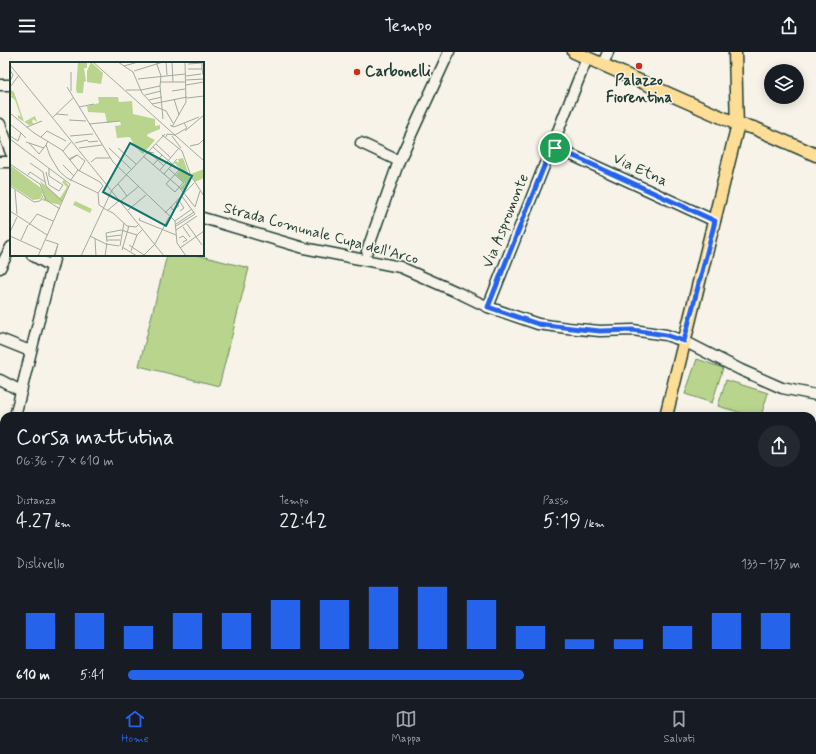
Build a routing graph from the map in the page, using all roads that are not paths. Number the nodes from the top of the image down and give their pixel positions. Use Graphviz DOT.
graph roads {
  1 [pos="449,52"];
  2 [pos="574,52"];
  3 [pos="608,52"];
  4 [pos="734,52"];
  5 [pos="587,58"];
  6 [pos="603,64"];
  7 [pos="0,124"];
  8 [pos="737,124"];
  9 [pos="362,143"];
  10 [pos="552,146"];
  11 [pos="10,151"];
  12 [pos="816,155"];
  13 [pos="399,161"];
  14 [pos="816,163"];
  15 [pos="204,218"];
  16 [pos="715,221"];
  17 [pos="10,249"];
  18 [pos="367,251"];
  19 [pos="34,256"];
  20 [pos="55,256"];
  21 [pos="51,266"];
  22 [pos="0,268"];
  23 [pos="488,307"];
  24 [pos="0,339"];
  25 [pos="684,341"];
  26 [pos="30,351"];
  27 [pos="0,380"];
  28 [pos="21,391"];
  29 [pos="816,395"];
  30 [pos="15,412"];
  31 [pos="667,412"];
  1 -- 13 [label="street"];
  2 -- 5 [label="main road"];
  3 -- 6 [label="street"];
  4 -- 8 [label="main road"];
  5 -- 6 [label="main road"];
  5 -- 10 [label="street, Via Aspromonte"];
  6 -- 8 [label="main road"];
  7 -- 11 [label="street"];
  8 -- 12 [label="main road"];
  8 -- 14 [label="main road"];
  8 -- 16 [label="main road"];
  9 -- 13 [label="street"];
  10 -- 16 [label="street, Via Etna"];
  10 -- 23 [label="street, Via Aspromonte"];
  13 -- 18 [label="street"];
  15 -- 23 [label="street, Strada Comunale Cupa dell'Arco"];
  16 -- 25 [label="main road"];
  17 -- 22 [label="street"];
  19 -- 21 [label="street"];
  20 -- 21 [label="street"];
  21 -- 26 [label="street"];
  23 -- 25 [label="street, Strada Comunale Cupa dell'Arco"];
  24 -- 26 [label="street"];
  25 -- 29 [label="street, Strada Comunale Cupa dell'Arco"];
  25 -- 31 [label="main road"];
  26 -- 28 [label="street"];
  27 -- 28 [label="street"];
  28 -- 30 [label="street"];
}
